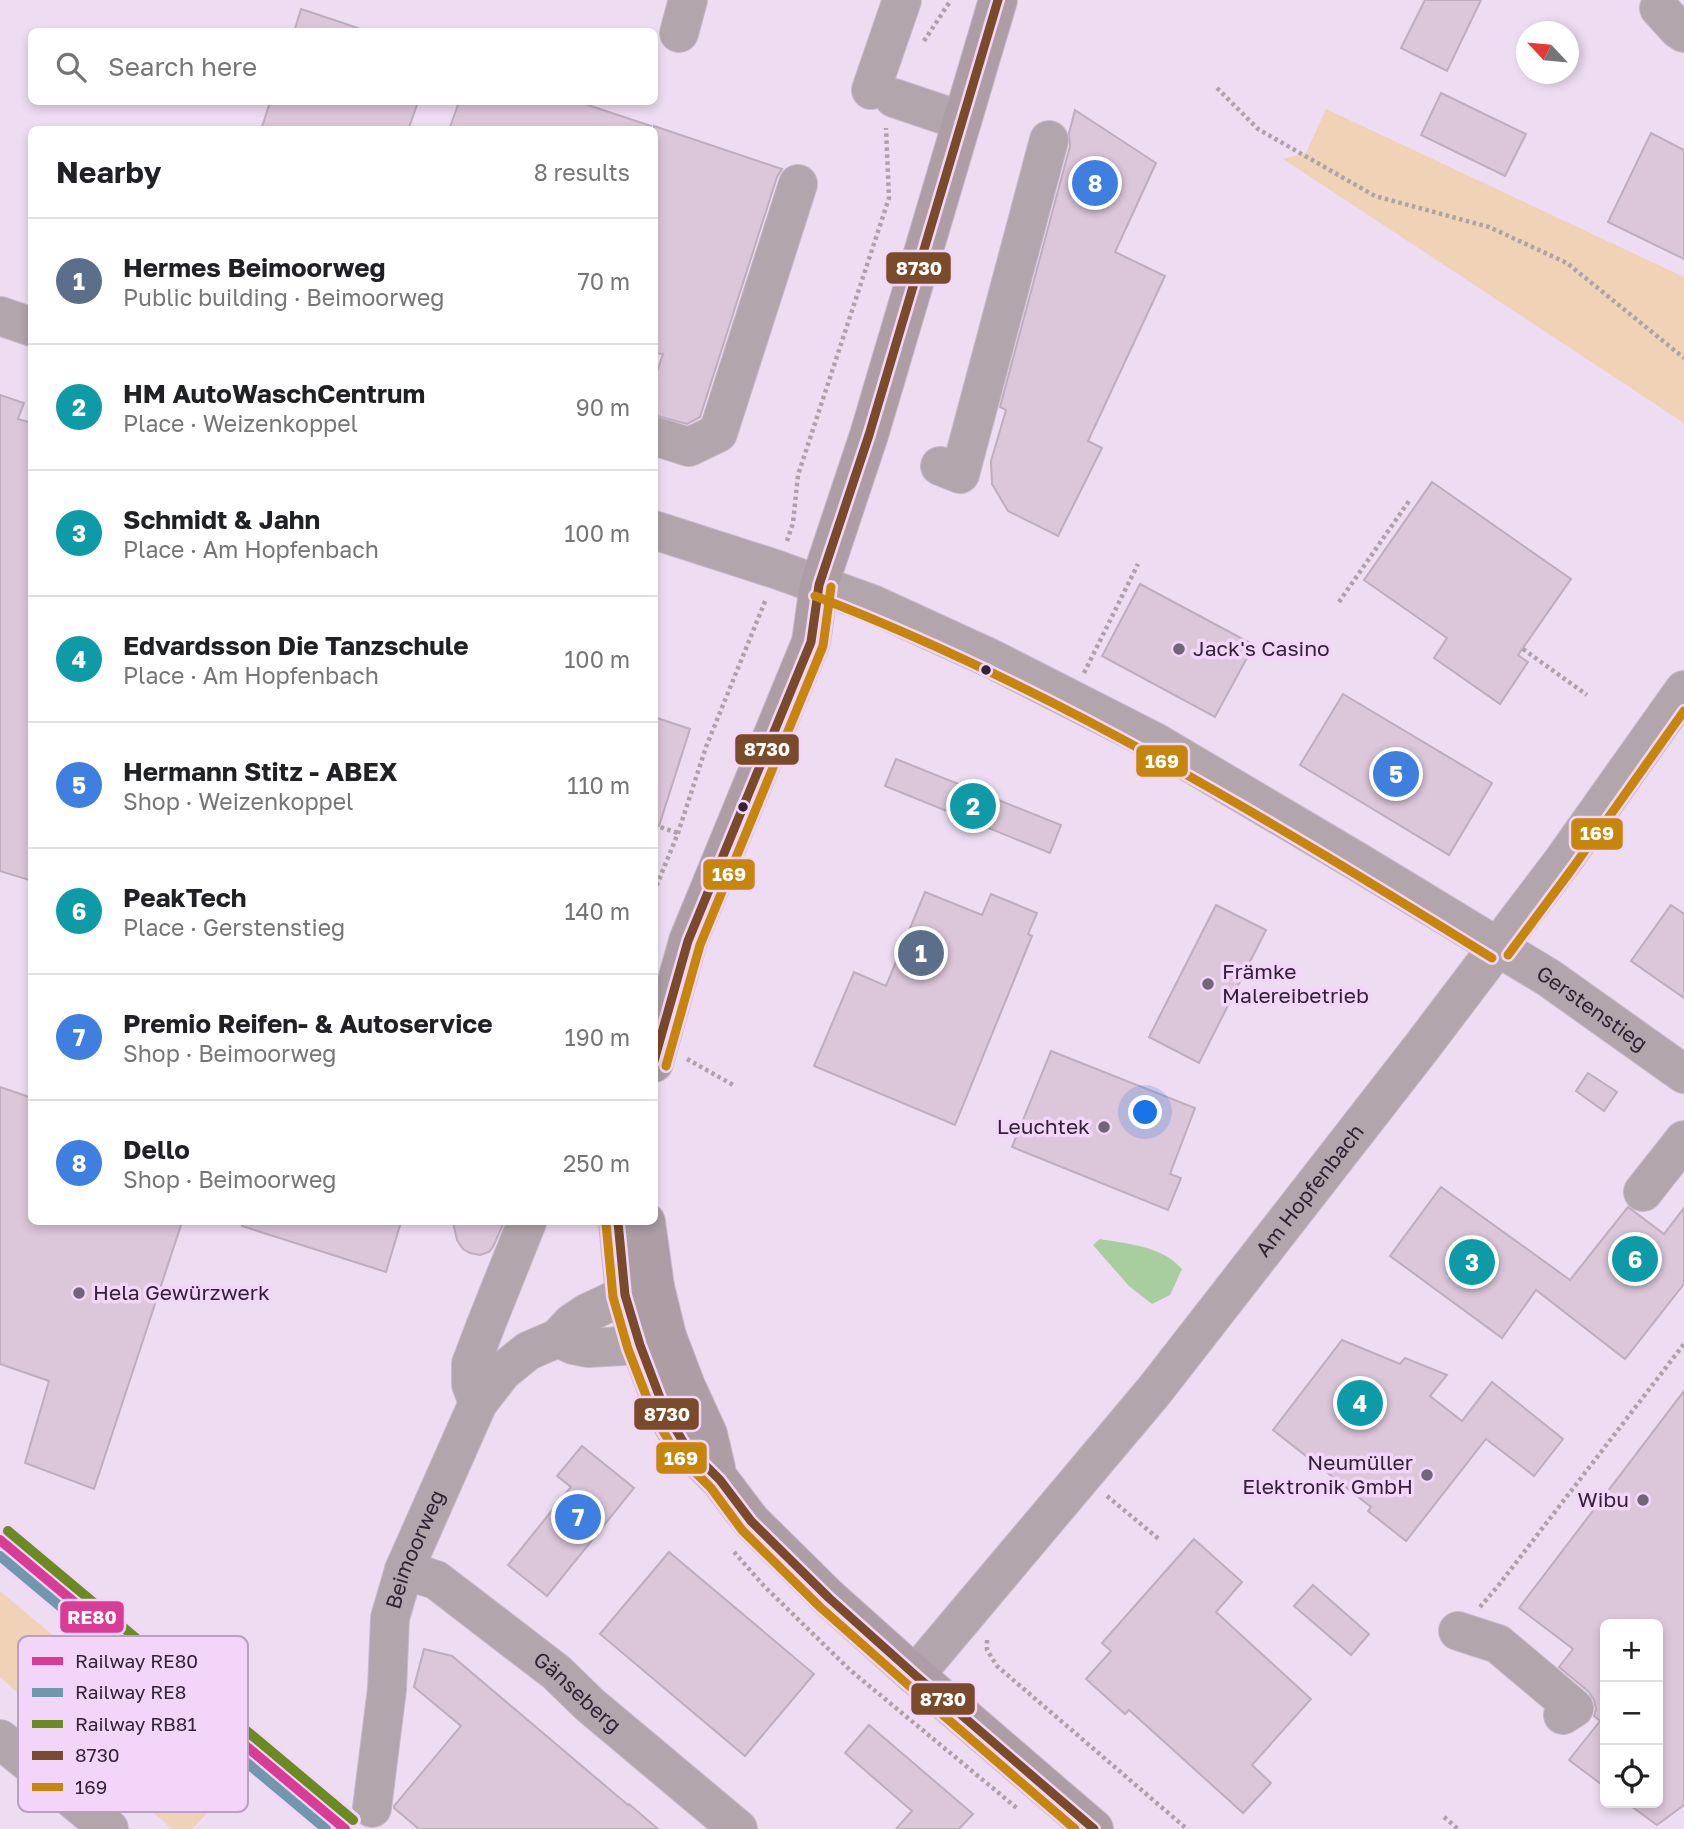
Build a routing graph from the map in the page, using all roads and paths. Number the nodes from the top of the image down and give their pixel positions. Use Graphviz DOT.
graph roads {
  1 [pos="902,0"];
  2 [pos="951,0"];
  3 [pos="998,0"];
  4 [pos="921,44"];
  5 [pos="1217,88"];
  6 [pos="883,94"];
  7 [pos="962,121"];
  8 [pos="1049,140"];
  9 [pos="798,184"];
  10 [pos="0,316"];
  11 [pos="28,326"];
  12 [pos="1684,358"];
  13 [pos="658,437"];
  14 [pos="940,466"];
  15 [pos="1409,501"];
  16 [pos="658,531"];
  17 [pos="1138,565"];
  18 [pos="778,570"];
  19 [pos="819,585"];
  20 [pos="1339,602"];
  21 [pos="1523,649"];
  22 [pos="1684,690"];
  23 [pos="1587,695"];
  24 [pos="1071,698"];
  25 [pos="658,826"];
  26 [pos="678,833"];
  27 [pos="658,882"];
  28 [pos="1497,948"];
  29 [pos="658,954"];
  30 [pos="658,1045"];
  31 [pos="1684,1074"];
  32 [pos="1684,1140"];
  33 [pos="1643,1192"];
  34 [pos="526,1225"];
  35 [pos="619,1225"];
  36 [pos="646,1225"];
  37 [pos="640,1291"];
  38 [pos="558,1338"];
  39 [pos="654,1341"];
  40 [pos="1684,1344"];
  41 [pos="461,1397"];
  42 [pos="1106,1496"];
  43 [pos="1160,1540"];
  44 [pos="404,1570"];
  45 [pos="974,1606"];
  46 [pos="1458,1631"];
  47 [pos="915,1675"];
  48 [pos="1563,1715"];
  49 [pos="0,1739"];
  50 [pos="18,1754"];
  51 [pos="372,1808"];
  52 [pos="88,1812"];
  53 [pos="1444,1817"];
  54 [pos="108,1829"];
  55 [pos="738,1829"];
  56 [pos="1094,1829"];
  57 [pos="1187,1829"];
  58 [pos="1458,1829"];
  1 -- 6 [label="street"];
  2 -- 4 [label="path"];
  3 -- 7 [label="main road"];
  5 -- 12 [label="path"];
  6 -- 7 [label="street"];
  6 -- 18 [label="path"];
  7 -- 19 [label="main road"];
  8 -- 14 [label="street"];
  9 -- 13 [label="street"];
  10 -- 11 [label="street"];
  15 -- 20 [label="path"];
  16 -- 18 [label="street, Gerstenstieg"];
  17 -- 24 [label="path"];
  18 -- 19 [label="street, Gerstenstieg"];
  18 -- 26 [label="path"];
  19 -- 24 [label="street, Gerstenstieg"];
  19 -- 29 [label="main road"];
  19 -- 30 [label="main road"];
  21 -- 23 [label="path"];
  22 -- 28 [label="street, Am Hopfenbach"];
  24 -- 28 [label="street, Gerstenstieg"];
  25 -- 26 [label="path"];
  26 -- 27 [label="path"];
  28 -- 31 [label="street, Gerstenstieg"];
  28 -- 45 [label="street, Am Hopfenbach"];
  32 -- 33 [label="street"];
  34 -- 41 [label="street"];
  35 -- 37 [label="main road"];
  36 -- 37 [label="main road"];
  37 -- 38 [label="street, Beimoorweg"];
  37 -- 39 [label="main road"];
  38 -- 39 [label="street"];
  38 -- 41 [label="street, Beimoorweg"];
  39 -- 47 [label="main road"];
  40 -- 46 [label="path"];
  41 -- 44 [label="street, Beimoorweg"];
  42 -- 43 [label="path"];
  44 -- 51 [label="street, Beimoorweg"];
  44 -- 55 [label="street, Gänseberg"];
  45 -- 47 [label="street, Am Hopfenbach"];
  45 -- 57 [label="path"];
  46 -- 48 [label="street"];
  47 -- 56 [label="main road"];
  49 -- 50 [label="street"];
  52 -- 54 [label="street"];
  53 -- 58 [label="path"];
}
